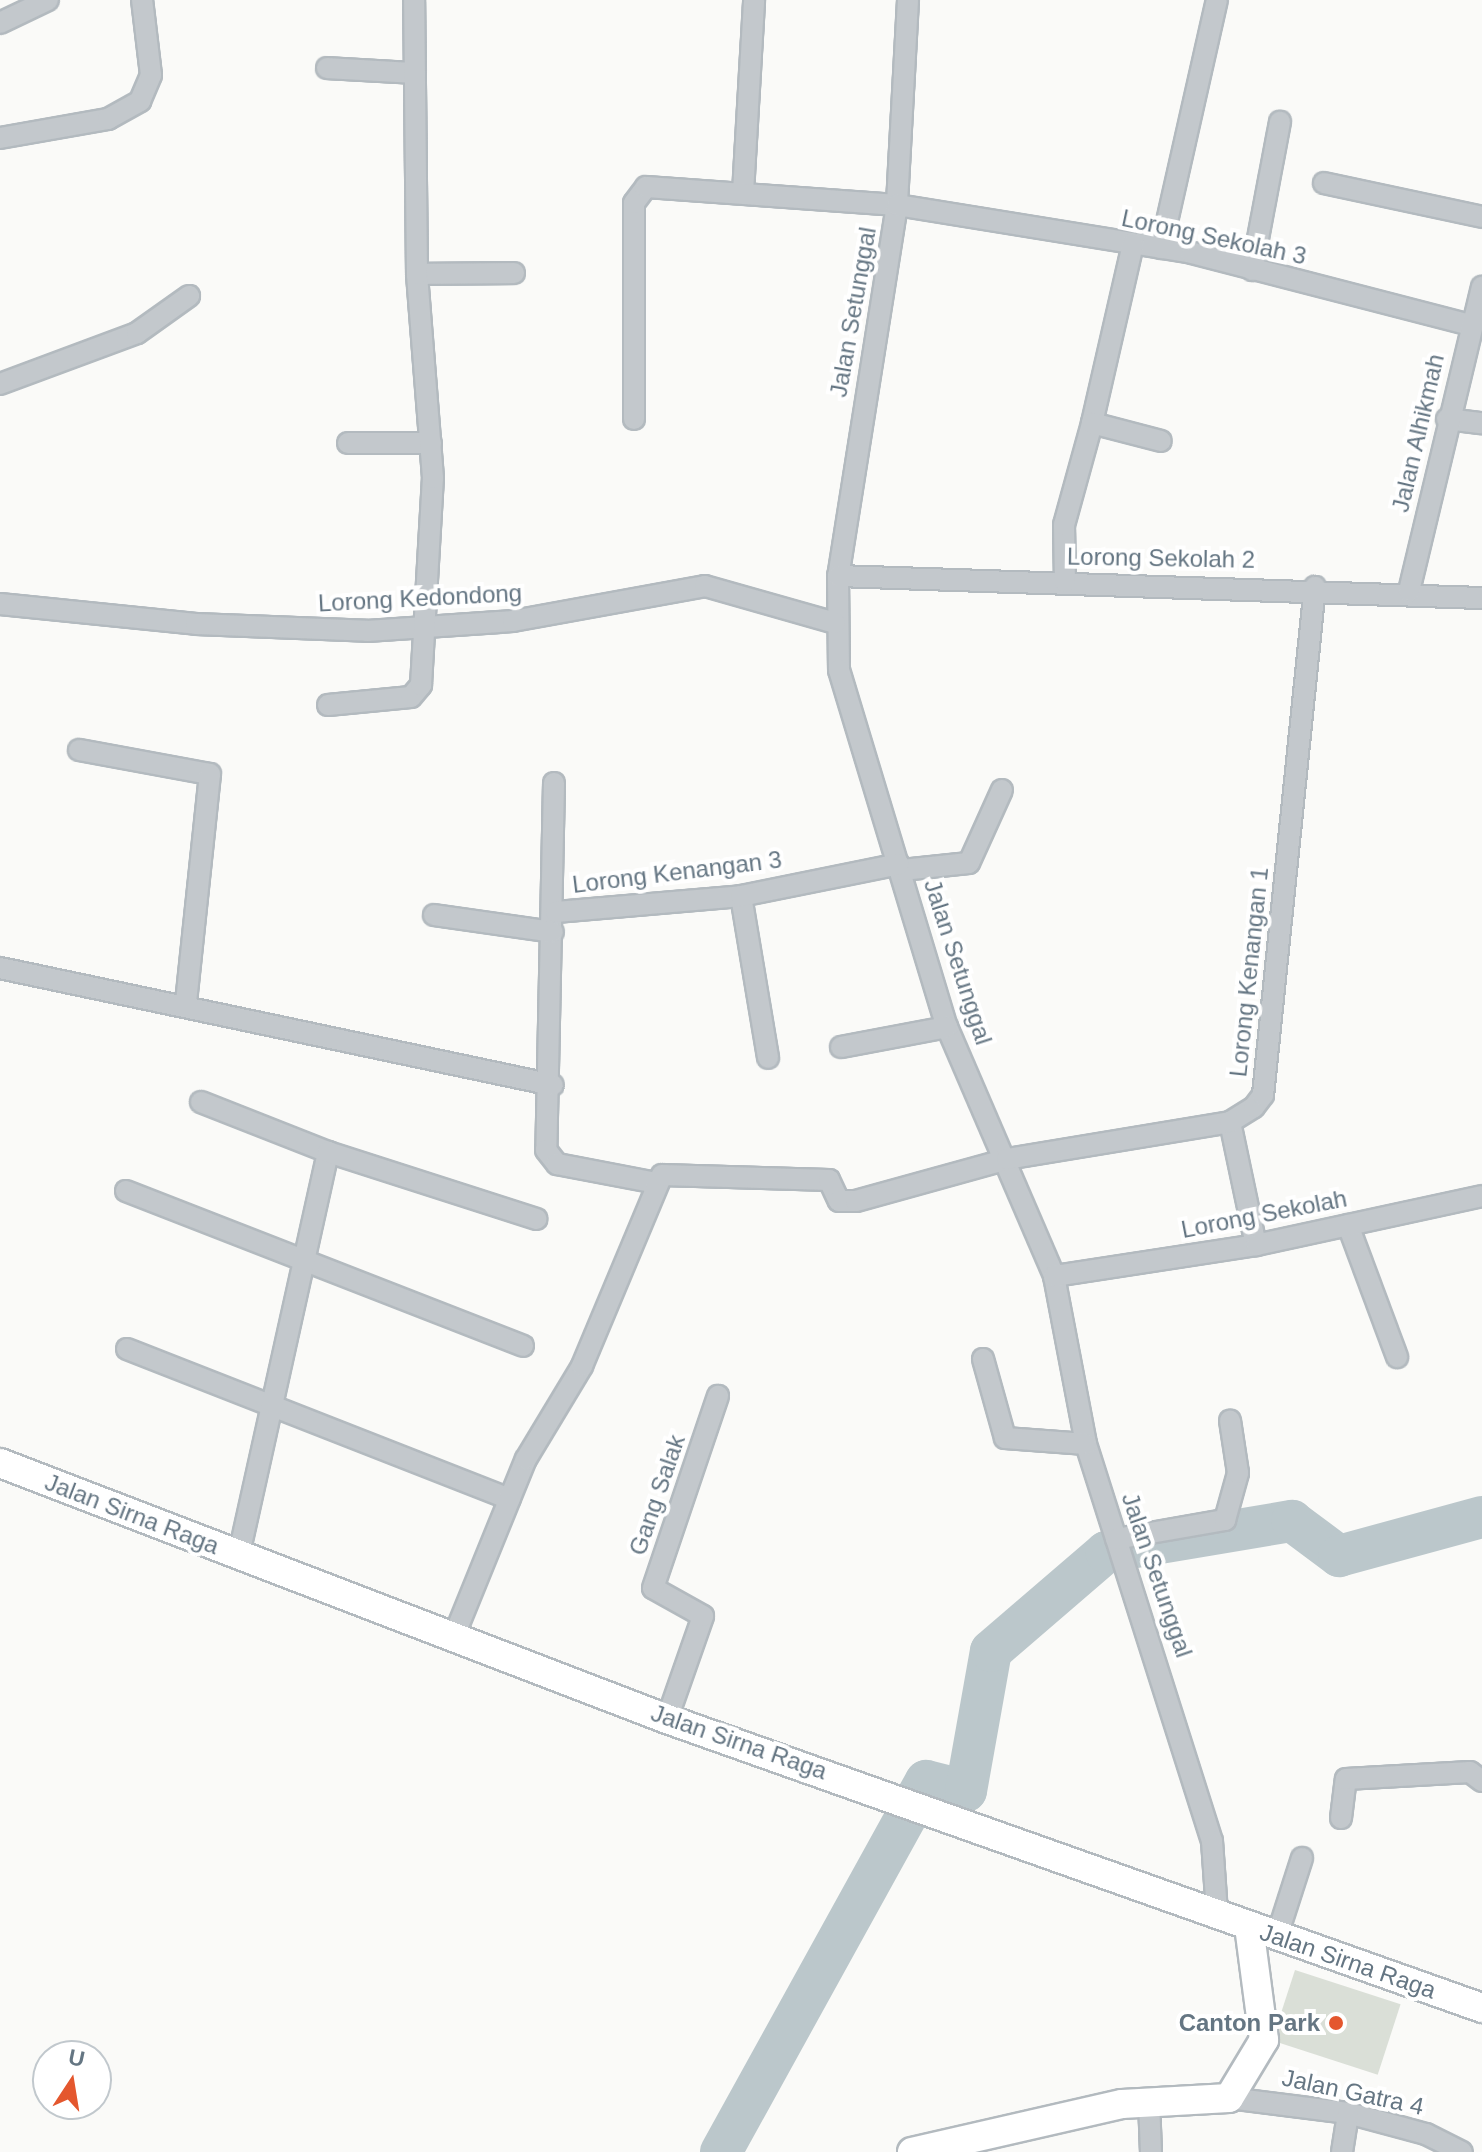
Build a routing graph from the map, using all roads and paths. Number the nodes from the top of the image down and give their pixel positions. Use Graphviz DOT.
graph roads {
  1 [pos="48,0"];
  2 [pos="142,0"];
  3 [pos="414,0"];
  4 [pos="754,0"];
  5 [pos="908,0"];
  6 [pos="1217,0"];
  7 [pos="0,23"];
  8 [pos="327,68"];
  9 [pos="415,73"];
  10 [pos="1280,122"];
  11 [pos="0,138"];
  12 [pos="1324,183"];
  13 [pos="743,193"];
  14 [pos="897,205"];
  15 [pos="1482,217"];
  16 [pos="1133,244"];
  17 [pos="1161,248"];
  18 [pos="1252,270"];
  19 [pos="514,273"];
  20 [pos="417,274"];
  21 [pos="1482,287"];
  22 [pos="189,296"];
  23 [pos="1470,325"];
  24 [pos="0,384"];
  25 [pos="634,419"];
  26 [pos="1447,419"];
  27 [pos="1092,423"];
  28 [pos="1482,423"];
  29 [pos="1161,441"];
  30 [pos="348,443"];
  31 [pos="431,443"];
  32 [pos="838,576"];
  33 [pos="1065,582"];
  34 [pos="1315,587"];
  35 [pos="1409,591"];
  36 [pos="1482,598"];
  37 [pos="0,604"];
  38 [pos="835,623"];
  39 [pos="425,628"];
  40 [pos="328,705"];
  41 [pos="79,750"];
  42 [pos="554,783"];
  43 [pos="1002,790"];
  44 [pos="900,867"];
  45 [pos="741,896"];
  46 [pos="434,915"];
  47 [pos="554,922"];
  48 [pos="0,968"];
  49 [pos="186,1003"];
  50 [pos="947,1027"];
  51 [pos="841,1047"];
  52 [pos="768,1058"];
  53 [pos="553,1085"];
  54 [pos="201,1102"];
  55 [pos="1230,1122"];
  56 [pos="328,1152"];
  57 [pos="1007,1159"];
  58 [pos="657,1183"];
  59 [pos="126,1191"];
  60 [pos="1482,1196"];
  61 [pos="537,1219"];
  62 [pos="1348,1225"];
  63 [pos="1256,1245"];
  64 [pos="302,1261"];
  65 [pos="1054,1276"];
  66 [pos="523,1346"];
  67 [pos="127,1349"];
  68 [pos="1397,1357"];
  69 [pos="983,1359"];
  70 [pos="718,1396"];
  71 [pos="269,1404"];
  72 [pos="1230,1421"];
  73 [pos="1086,1444"];
  74 [pos="0,1463"];
  75 [pos="510,1499"];
  76 [pos="1119,1547"];
  77 [pos="239,1554"];
  78 [pos="454,1636"];
  79 [pos="667,1719"];
  80 [pos="1482,1781"];
  81 [pos="1341,1818"];
  82 [pos="1302,1858"];
  83 [pos="1217,1913"];
  84 [pos="1249,1926"];
  85 [pos="1277,1936"];
  86 [pos="1482,2008"];
  87 [pos="1229,2098"];
  88 [pos="1149,2101"];
  89 [pos="1348,2113"];
  90 [pos="926,2150"];
  91 [pos="1151,2152"];
  92 [pos="1342,2152"];
  93 [pos="1462,2152"];
  1 -- 7 [label="street"];
  2 -- 11 [label="street"];
  3 -- 9 [label="street"];
  4 -- 13 [label="street"];
  5 -- 14 [label="street, Jalan Setunggal"];
  6 -- 17 [label="street"];
  8 -- 9 [label="street"];
  9 -- 20 [label="street"];
  10 -- 18 [label="street"];
  12 -- 15 [label="street"];
  13 -- 14 [label="street, Lorong Sekolah 3"];
  13 -- 25 [label="street, Lorong Sekolah 3"];
  14 -- 16 [label="street, Lorong Sekolah 3"];
  14 -- 32 [label="street, Jalan Setunggal"];
  16 -- 17 [label="street, Lorong Sekolah 3"];
  16 -- 27 [label="street"];
  17 -- 18 [label="street, Lorong Sekolah 3"];
  18 -- 23 [label="street, Lorong Sekolah 3"];
  19 -- 20 [label="street"];
  20 -- 31 [label="street"];
  21 -- 23 [label="street, Jalan Alhikmah"];
  22 -- 24 [label="street"];
  23 -- 26 [label="street, Jalan Alhikmah"];
  26 -- 28 [label="street"];
  26 -- 35 [label="street, Jalan Alhikmah"];
  27 -- 29 [label="street"];
  27 -- 33 [label="street"];
  30 -- 31 [label="street"];
  31 -- 39 [label="street"];
  32 -- 33 [label="street, Lorong Sekolah 2"];
  32 -- 38 [label="street, Jalan Setunggal"];
  33 -- 34 [label="street, Lorong Sekolah 2"];
  34 -- 35 [label="street, Lorong Sekolah 2"];
  34 -- 55 [label="street, Lorong Kenangan 1"];
  35 -- 36 [label="street, Lorong Sekolah 2"];
  37 -- 39 [label="street, Lorong Kedondong"];
  38 -- 39 [label="street, Lorong Kedondong"];
  38 -- 44 [label="street, Jalan Setunggal"];
  39 -- 40 [label="street"];
  41 -- 49 [label="street"];
  42 -- 47 [label="street"];
  43 -- 44 [label="street, Lorong Kenangan 3"];
  44 -- 45 [label="street, Lorong Kenangan 3"];
  44 -- 50 [label="street, Jalan Setunggal"];
  45 -- 47 [label="street, Lorong Kenangan 3"];
  45 -- 52 [label="street"];
  46 -- 47 [label="street, Lorong Kenangan 3"];
  47 -- 53 [label="street"];
  48 -- 49 [label="street"];
  49 -- 53 [label="street"];
  50 -- 51 [label="street"];
  50 -- 57 [label="street, Jalan Setunggal"];
  53 -- 58 [label="street"];
  54 -- 56 [label="street"];
  55 -- 57 [label="street, Lorong Kenangan 1"];
  55 -- 63 [label="street"];
  56 -- 61 [label="street"];
  56 -- 64 [label="street"];
  57 -- 58 [label="street, Lorong Kenangan 1"];
  57 -- 65 [label="street, Jalan Setunggal"];
  58 -- 75 [label="street"];
  59 -- 64 [label="street"];
  60 -- 62 [label="street, Lorong Sekolah"];
  62 -- 63 [label="street, Lorong Sekolah"];
  62 -- 68 [label="street"];
  63 -- 65 [label="street, Lorong Sekolah"];
  64 -- 66 [label="street"];
  64 -- 71 [label="street"];
  65 -- 73 [label="street, Jalan Setunggal"];
  67 -- 71 [label="street"];
  69 -- 73 [label="street"];
  70 -- 79 [label="street, Gang Salak"];
  71 -- 75 [label="street"];
  71 -- 77 [label="street"];
  72 -- 76 [label="street"];
  73 -- 76 [label="street, Jalan Setunggal"];
  74 -- 77 [label="street, Jalan Sirna Raga"];
  75 -- 78 [label="street"];
  76 -- 83 [label="street, Jalan Setunggal"];
  77 -- 78 [label="street, Jalan Sirna Raga"];
  78 -- 79 [label="street, Jalan Sirna Raga"];
  79 -- 83 [label="street, Jalan Sirna Raga"];
  80 -- 81 [label="street"];
  82 -- 85 [label="street"];
  83 -- 84 [label="street, Jalan Sirna Raga"];
  84 -- 85 [label="street, Jalan Sirna Raga"];
  84 -- 87 [label="street"];
  85 -- 86 [label="street, Jalan Sirna Raga"];
  87 -- 88 [label="street"];
  87 -- 89 [label="street, Jalan Gatra 4"];
  88 -- 90 [label="street"];
  88 -- 91 [label="street"];
  89 -- 92 [label="street"];
  89 -- 93 [label="street, Jalan Gatra 4"];
}
